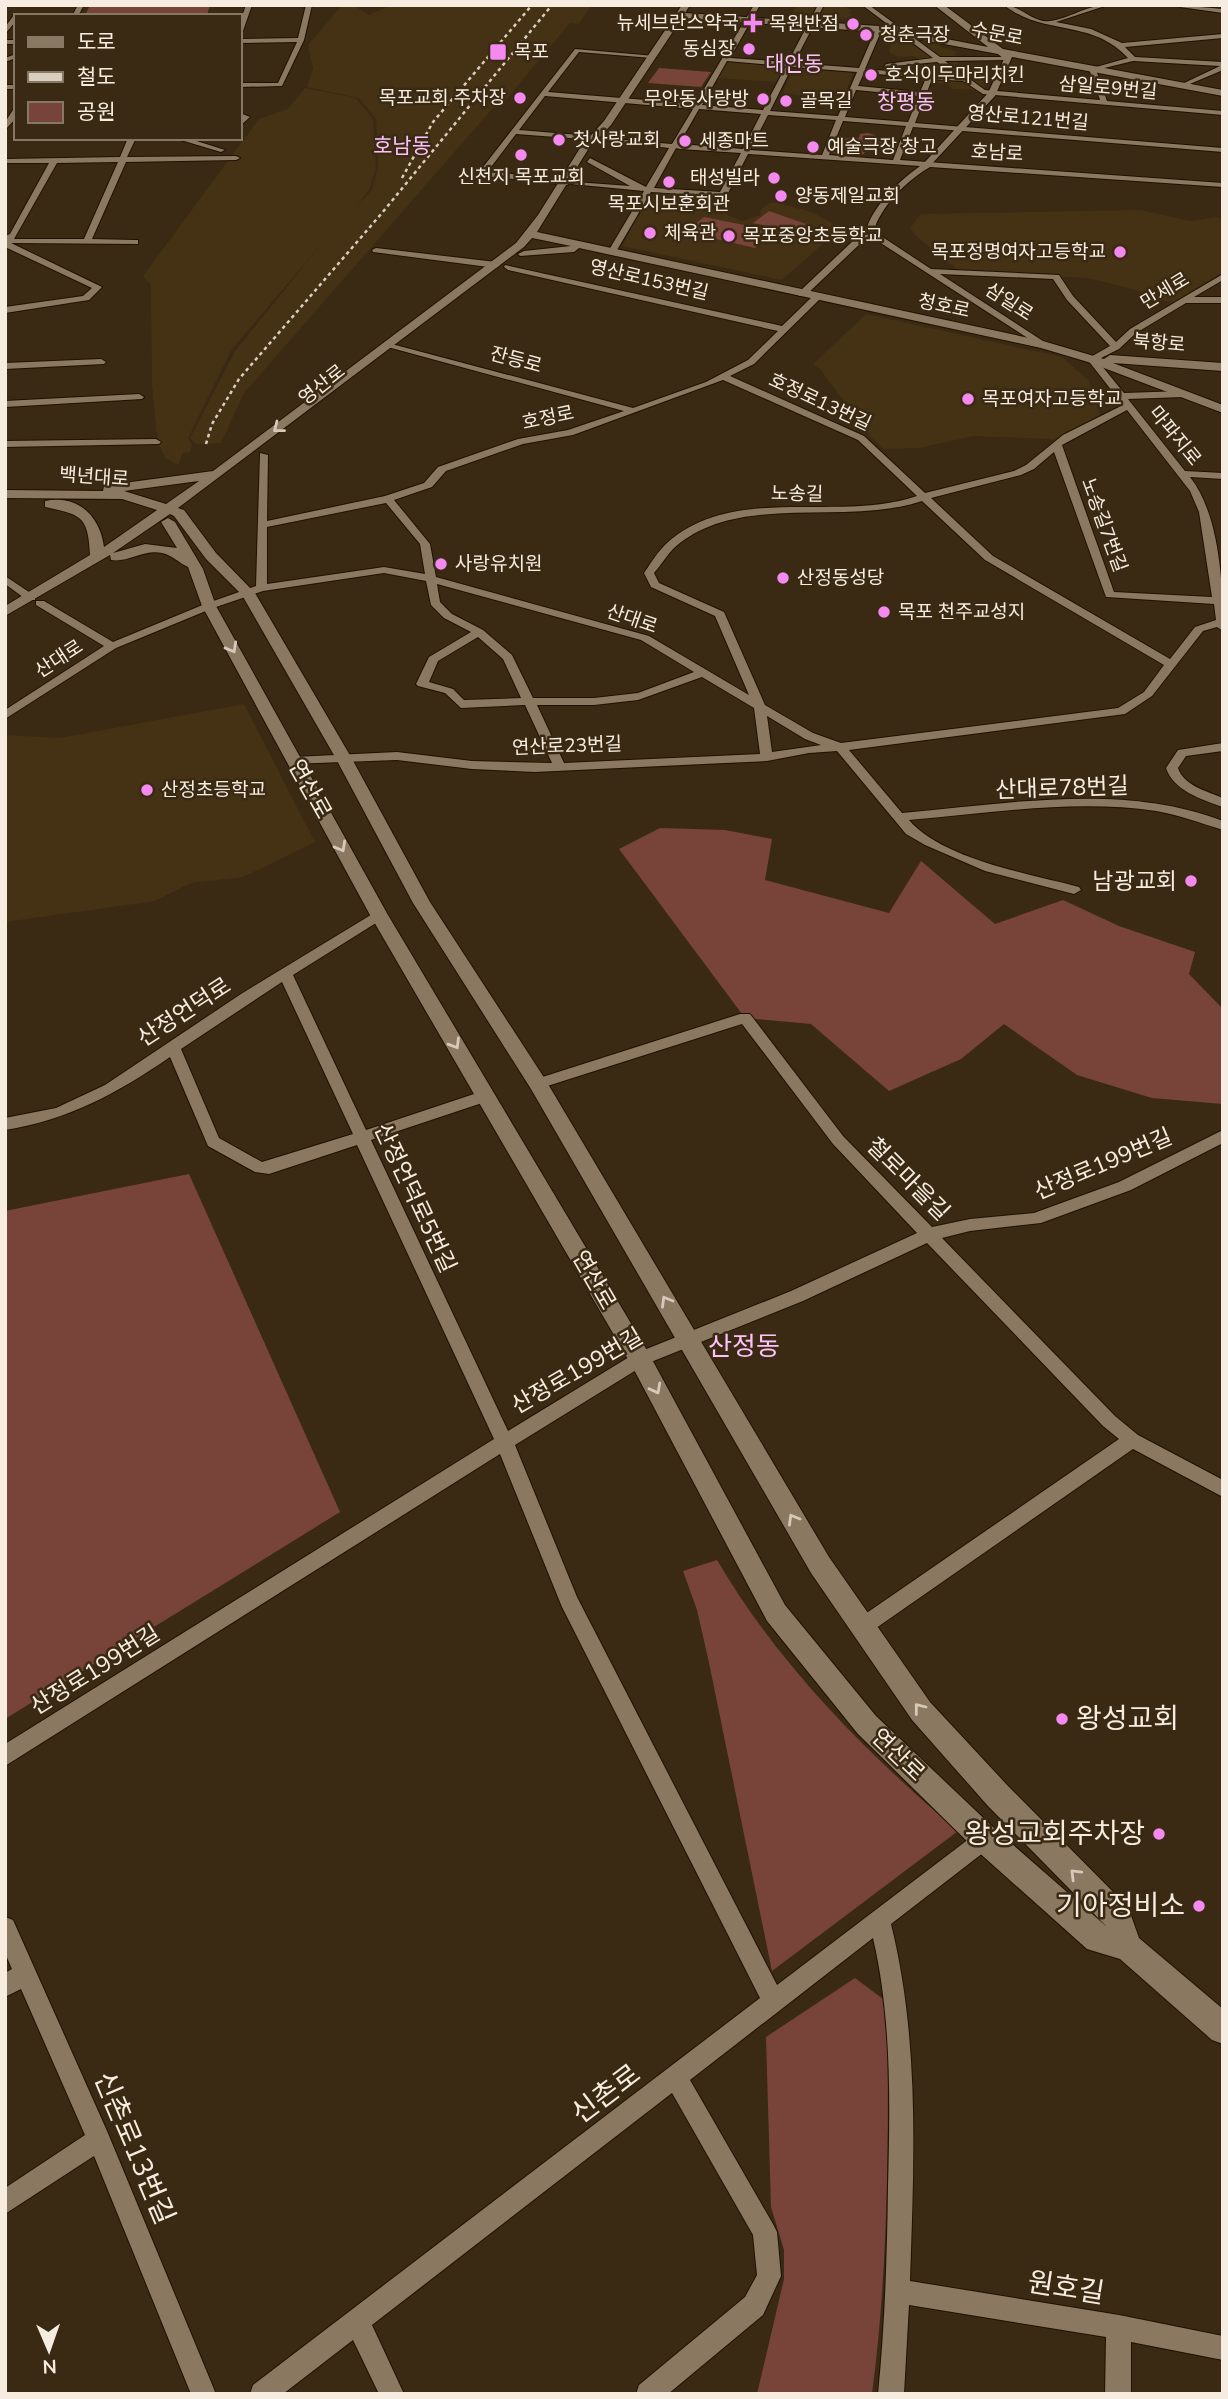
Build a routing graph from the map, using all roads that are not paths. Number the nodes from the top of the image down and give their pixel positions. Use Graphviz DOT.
graph roads {
  1 [pos="249,5"];
  2 [pos="309,5"];
  3 [pos="686,5"];
  4 [pos="757,5"];
  5 [pos="821,5"];
  6 [pos="864,5"];
  7 [pos="938,5"];
  8 [pos="1007,5"];
  9 [pos="1105,5"];
  10 [pos="1180,5"];
  11 [pos="1223,11"];
  12 [pos="680,15"];
  13 [pos="748,21"];
  14 [pos="1050,22"];
  15 [pos="811,24"];
  16 [pos="242,25"];
  17 [pos="879,29"];
  18 [pos="901,34"];
  19 [pos="1223,36"];
  20 [pos="301,40"];
  21 [pos="583,40"];
  22 [pos="242,41"];
  23 [pos="1123,45"];
  24 [pos="577,50"];
  25 [pos="652,56"];
  26 [pos="723,59"];
  27 [pos="1006,59"];
  28 [pos="1133,59"];
  29 [pos="938,60"];
  30 [pos="790,64"];
  31 [pos="1223,65"];
  32 [pos="1092,69"];
  33 [pos="860,70"];
  34 [pos="930,76"];
  35 [pos="963,79"];
  36 [pos="242,85"];
  37 [pos="1183,85"];
  38 [pos="853,88"];
  39 [pos="1223,93"];
  40 [pos="542,94"];
  41 [pos="924,94"];
  42 [pos="992,94"];
  43 [pos="621,102"];
  44 [pos="1105,104"];
  45 [pos="695,107"];
  46 [pos="765,113"];
  47 [pos="1223,113"];
  48 [pos="12,116"];
  49 [pos="839,119"];
  50 [pos="912,125"];
  51 [pos="5,128"];
  52 [pos="959,128"];
  53 [pos="514,132"];
  54 [pos="597,139"];
  55 [pos="131,140"];
  56 [pos="185,140"];
  57 [pos="229,144"];
  58 [pos="673,146"];
  59 [pos="221,150"];
  60 [pos="1223,150"];
  61 [pos="747,151"];
  62 [pos="216,158"];
  63 [pos="236,158"];
  64 [pos="824,158"];
  65 [pos="123,160"];
  66 [pos="590,160"];
  67 [pos="5,161"];
  68 [pos="54,161"];
  69 [pos="895,164"];
  70 [pos="928,165"];
  71 [pos="570,184"];
  72 [pos="1223,185"];
  73 [pos="647,191"];
  74 [pos="563,225"];
  75 [pos="874,235"];
  76 [pos="535,237"];
  77 [pos="5,241"];
  78 [pos="87,242"];
  79 [pos="135,242"];
  80 [pos="582,247"];
  81 [pos="376,250"];
  82 [pos="614,250"];
  83 [pos="524,254"];
  84 [pos="650,260"];
  85 [pos="502,266"];
  86 [pos="928,271"];
  87 [pos="1223,276"];
  88 [pos="802,294"];
  89 [pos="817,297"];
  90 [pos="1184,300"];
  91 [pos="1223,300"];
  92 [pos="5,310"];
  93 [pos="782,329"];
  94 [pos="387,344"];
  95 [pos="1042,345"];
  96 [pos="1116,347"];
  97 [pos="402,348"];
  98 [pos="1092,359"];
  99 [pos="101,362"];
  100 [pos="1181,365"];
  101 [pos="5,366"];
  102 [pos="1223,367"];
  103 [pos="724,377"];
  104 [pos="1183,394"];
  105 [pos="1120,396"];
  106 [pos="139,397"];
  107 [pos="5,404"];
  108 [pos="1128,406"];
  109 [pos="1223,409"];
  110 [pos="635,411"];
  111 [pos="156,442"];
  112 [pos="5,443"];
  113 [pos="1057,445"];
  114 [pos="263,455"];
  115 [pos="218,474"];
  116 [pos="1184,474"];
  117 [pos="1223,476"];
  118 [pos="68,493"];
  119 [pos="5,494"];
  120 [pos="926,495"];
  121 [pos="388,499"];
  122 [pos="34,503"];
  123 [pos="5,504"];
  124 [pos="167,515"];
  125 [pos="263,525"];
  126 [pos="116,557"];
  127 [pos="97,558"];
  128 [pos="196,569"];
  129 [pos="429,578"];
  130 [pos="5,579"];
  131 [pos="255,591"];
  132 [pos="35,601"];
  133 [pos="1220,601"];
  134 [pos="209,606"];
  135 [pos="5,612"];
  136 [pos="5,624"];
  137 [pos="1221,625"];
  138 [pos="479,632"];
  139 [pos="112,646"];
  140 [pos="1172,665"];
  141 [pos="704,672"];
  142 [pos="528,703"];
  143 [pos="760,707"];
  144 [pos="5,715"];
  145 [pos="840,747"];
  146 [pos="1223,747"];
  147 [pos="343,757"];
  148 [pos="767,757"];
  149 [pos="294,761"];
  150 [pos="560,767"];
  151 [pos="1223,803"];
  152 [pos="900,817"];
  153 [pos="1223,826"];
  154 [pos="1074,890"];
  155 [pos="379,915"];
  156 [pos="285,974"];
  157 [pos="173,1047"];
  158 [pos="538,1084"];
  159 [pos="486,1096"];
  160 [pos="5,1124"];
  161 [pos="1223,1136"];
  162 [pos="362,1138"];
  163 [pos="930,1234"];
  164 [pos="688,1339"];
  165 [pos="640,1359"];
  166 [pos="1132,1440"];
  167 [pos="504,1441"];
  168 [pos="1223,1489"];
  169 [pos="862,1627"];
  170 [pos="5,1756"];
  171 [pos="985,1839"];
  172 [pos="879,1919"];
  173 [pos="5,1928"];
  174 [pos="1128,1947"];
  175 [pos="25,1973"];
  176 [pos="5,1986"];
  177 [pos="773,2001"];
  178 [pos="1223,2029"];
  179 [pos="676,2078"];
  180 [pos="99,2139"];
  181 [pos="5,2202"];
  182 [pos="899,2291"];
  183 [pos="357,2321"];
  184 [pos="1119,2327"];
  185 [pos="1223,2348"];
  186 [pos="204,2394"];
  187 [pos="262,2394"];
  188 [pos="392,2394"];
  189 [pos="648,2394"];
  190 [pos="891,2394"];
  191 [pos="1118,2394"];
  1 -- 16 [label="street"];
  2 -- 20 [label="street"];
  3 -- 12 [label="street, 영산로"];
  4 -- 13 [label="street"];
  5 -- 15 [label="street"];
  6 -- 18 [label="street"];
  7 -- 27 [label="street"];
  8 -- 14 [label="street"];
  9 -- 14 [label="street"];
  10 -- 11 [label="street"];
  12 -- 13 [label="street, 수문로"];
  12 -- 25 [label="street, 영산로"];
  13 -- 15 [label="street, 수문로"];
  13 -- 26 [label="street"];
  14 -- 23 [label="street"];
  15 -- 17 [label="street, 수문로"];
  15 -- 30 [label="street"];
  17 -- 18 [label="street, 수문로"];
  17 -- 33 [label="street"];
  18 -- 27 [label="street, 수문로"];
  18 -- 29 [label="street"];
  19 -- 23 [label="street"];
  20 -- 22 [label="street"];
  20 -- 36 [label="street"];
  21 -- 24 [label="street"];
  23 -- 28 [label="street"];
  24 -- 25 [label="street"];
  24 -- 40 [label="street"];
  25 -- 43 [label="street, 영산로"];
  26 -- 30 [label="street"];
  26 -- 45 [label="street"];
  27 -- 29 [label="street"];
  27 -- 32 [label="street, 수문로"];
  27 -- 42 [label="street"];
  28 -- 31 [label="street"];
  28 -- 32 [label="street"];
  29 -- 33 [label="street"];
  29 -- 35 [label="street"];
  30 -- 33 [label="street"];
  30 -- 46 [label="street"];
  31 -- 37 [label="street"];
  32 -- 37 [label="street, 수문로"];
  32 -- 44 [label="street"];
  33 -- 34 [label="street"];
  33 -- 38 [label="street"];
  34 -- 35 [label="street"];
  34 -- 41 [label="street"];
  35 -- 42 [label="street"];
  37 -- 39 [label="street, 수문로"];
  38 -- 41 [label="street"];
  38 -- 49 [label="street"];
  40 -- 43 [label="street, 영산로121번길"];
  40 -- 53 [label="street"];
  41 -- 50 [label="street"];
  42 -- 44 [label="street, 삼일로9번길"];
  42 -- 52 [label="street"];
  43 -- 45 [label="street, 영산로121번길"];
  43 -- 54 [label="street, 영산로"];
  44 -- 47 [label="street, 삼일로9번길"];
  45 -- 46 [label="street, 영산로121번길"];
  45 -- 58 [label="street"];
  46 -- 49 [label="street, 영산로121번길"];
  46 -- 61 [label="street"];
  48 -- 51 [label="street"];
  49 -- 50 [label="street, 영산로121번길"];
  49 -- 64 [label="street"];
  50 -- 52 [label="street, 영산로121번길"];
  50 -- 69 [label="street"];
  52 -- 60 [label="street, 영산로121번길"];
  52 -- 70 [label="street"];
  53 -- 54 [label="street"];
  53 -- 71 [label="street"];
  54 -- 58 [label="street, 호남로"];
  54 -- 66 [label="street, 영산로"];
  54 -- 71 [label="street, 영산로"];
  55 -- 65 [label="street"];
  56 -- 59 [label="street"];
  57 -- 59 [label="street"];
  58 -- 61 [label="street, 호남로"];
  58 -- 73 [label="street"];
  59 -- 62 [label="street"];
  61 -- 64 [label="street, 호남로"];
  61 -- 73 [label="street"];
  62 -- 63 [label="street"];
  62 -- 65 [label="street"];
  64 -- 69 [label="street, 호남로"];
  65 -- 68 [label="street"];
  65 -- 78 [label="street"];
  66 -- 71 [label="street, 영산로"];
  66 -- 73 [label="street"];
  67 -- 68 [label="street"];
  68 -- 77 [label="street"];
  69 -- 70 [label="street, 호남로"];
  70 -- 72 [label="street, 호남로"];
  70 -- 75 [label="street"];
  71 -- 73 [label="street"];
  71 -- 76 [label="street, 영산로"];
  73 -- 82 [label="street"];
  74 -- 80 [label="street"];
  75 -- 86 [label="street, 삼일로"];
  75 -- 88 [label="street"];
  76 -- 80 [label="street, 청호로"];
  76 -- 83 [label="street, 영산로"];
  76 -- 85 [label="street, 영산로"];
  77 -- 78 [label="street"];
  77 -- 92 [label="street"];
  78 -- 79 [label="street"];
  80 -- 82 [label="street, 청호로"];
  80 -- 83 [label="street"];
  80 -- 84 [label="street, 청호로"];
  81 -- 85 [label="street, 영산로153번길"];
  82 -- 84 [label="street, 청호로"];
  83 -- 85 [label="street, 영산로"];
  84 -- 88 [label="street, 청호로"];
  85 -- 93 [label="street, 영산로153번길"];
  85 -- 94 [label="street, 영산로"];
  85 -- 97 [label="street, 영산로"];
  86 -- 95 [label="street, 삼일로"];
  86 -- 96 [label="street"];
  87 -- 90 [label="street, 만세로"];
  88 -- 89 [label="street, 청호로"];
  89 -- 93 [label="street, 호정로"];
  89 -- 95 [label="street, 청호로"];
  90 -- 91 [label="street"];
  90 -- 96 [label="street, 만세로"];
  93 -- 103 [label="street, 호정로"];
  94 -- 97 [label="street, 잔등로"];
  94 -- 115 [label="street, 영산로, one-way"];
  95 -- 98 [label="street, 청호로"];
  96 -- 98 [label="street, 만세로"];
  97 -- 110 [label="street, 잔등로"];
  97 -- 114 [label="street, 영산로"];
  98 -- 100 [label="street, 북항로"];
  98 -- 104 [label="street, 청호로"];
  98 -- 105 [label="street, 마파지로"];
  99 -- 101 [label="street"];
  100 -- 102 [label="street, 북항로"];
  100 -- 104 [label="street"];
  103 -- 110 [label="street, 호정로"];
  103 -- 120 [label="street, 호정로13번길"];
  104 -- 105 [label="street"];
  104 -- 109 [label="street, 청호로"];
  105 -- 108 [label="street, 마파지로"];
  106 -- 107 [label="street"];
  108 -- 113 [label="street, 노송길"];
  108 -- 116 [label="street, 마파지로"];
  110 -- 121 [label="street, 호정로"];
  111 -- 112 [label="street"];
  113 -- 120 [label="street, 노송길"];
  113 -- 133 [label="street, 노송길7번길"];
  114 -- 124 [label="street, 영산로"];
  114 -- 125 [label="street"];
  115 -- 118 [label="street"];
  115 -- 124 [label="street, 영산로"];
  116 -- 117 [label="street"];
  116 -- 133 [label="street, 마파지로"];
  118 -- 119 [label="street, 백년대로"];
  118 -- 124 [label="street, 백년대로"];
  120 -- 140 [label="street, 호정로13번길"];
  120 -- 143 [label="street, 노송길"];
  121 -- 125 [label="street, 호정로"];
  121 -- 129 [label="street"];
  122 -- 123 [label="street, 백년대로"];
  122 -- 124 [label="street, 백년대로"];
  122 -- 127 [label="street"];
  124 -- 126 [label="street, 영산로"];
  124 -- 127 [label="street, 영산로"];
  124 -- 128 [label="street, 연산로"];
  124 -- 131 [label="street, 연산로"];
  125 -- 131 [label="street"];
  126 -- 128 [label="street"];
  126 -- 132 [label="street, 영산로"];
  127 -- 132 [label="street, 영산로"];
  128 -- 134 [label="street, 연산로"];
  129 -- 131 [label="street, 산대로"];
  129 -- 138 [label="street"];
  129 -- 141 [label="street, 산대로"];
  130 -- 132 [label="street"];
  131 -- 134 [label="street, 산대로"];
  131 -- 147 [label="street, 연산로"];
  132 -- 135 [label="street, 영산로"];
  132 -- 136 [label="street, 영산로"];
  132 -- 139 [label="street"];
  133 -- 137 [label="street, 마파지로"];
  134 -- 139 [label="street, 산대로"];
  134 -- 149 [label="street, 연산로, one-way"];
  137 -- 140 [label="street, 산대로"];
  138 -- 142 [label="street"];
  138 -- 142 [label="street"];
  139 -- 144 [label="street, 산대로"];
  140 -- 145 [label="street, 산대로"];
  141 -- 142 [label="street"];
  141 -- 143 [label="street, 산대로"];
  142 -- 150 [label="street"];
  143 -- 145 [label="street, 산대로"];
  143 -- 148 [label="street"];
  145 -- 148 [label="street, 연산로23번길"];
  145 -- 152 [label="street"];
  146 -- 151 [label="street"];
  147 -- 149 [label="street, 연산로23번길"];
  147 -- 150 [label="street, 연산로23번길"];
  147 -- 158 [label="street, 연산로"];
  148 -- 150 [label="street, 연산로23번길"];
  149 -- 155 [label="street, 연산로, one-way"];
  152 -- 153 [label="street, 산대로78번길"];
  152 -- 154 [label="street"];
  155 -- 156 [label="street, 산정언덕로"];
  155 -- 159 [label="street, 연산로, one-way"];
  156 -- 157 [label="street, 산정언덕로"];
  156 -- 162 [label="street, 산정언덕로5번길"];
  157 -- 160 [label="street, 산정언덕로"];
  157 -- 162 [label="street"];
  158 -- 163 [label="street, 철로마을길"];
  164 -- 158 [label="street, 연산로, one-way"];
  159 -- 162 [label="street"];
  159 -- 165 [label="street, 연산로"];
  161 -- 163 [label="street, 산정로199번길"];
  162 -- 167 [label="street, 산정언덕로5번길"];
  163 -- 164 [label="street, 산정로199번길"];
  163 -- 166 [label="street, 철로마을길"];
  164 -- 165 [label="street, 산정로199번길"];
  169 -- 164 [label="street, 연산로, one-way"];
  165 -- 167 [label="street, 산정로199번길"];
  165 -- 171 [label="street, 연산로, one-way"];
  166 -- 168 [label="street, 철로마을길"];
  166 -- 169 [label="street"];
  167 -- 170 [label="street, 산정로199번길"];
  167 -- 177 [label="street, 산정언덕로5번길"];
  174 -- 169 [label="street, 연산로, one-way"];
  171 -- 172 [label="street, 신촌로"];
  171 -- 174 [label="street, 연산로"];
  172 -- 177 [label="street, 신촌로"];
  172 -- 182 [label="street"];
  173 -- 175 [label="street, 신촌로13번길"];
  174 -- 178 [label="street, 연산로"];
  175 -- 176 [label="street"];
  175 -- 180 [label="street, 신촌로13번길"];
  177 -- 179 [label="street, 신촌로"];
  179 -- 183 [label="street, 신촌로"];
  179 -- 189 [label="street"];
  180 -- 181 [label="street"];
  180 -- 186 [label="street, 신촌로13번길"];
  182 -- 184 [label="street, 원호길"];
  182 -- 190 [label="street"];
  183 -- 187 [label="street, 신촌로"];
  183 -- 188 [label="street"];
  184 -- 185 [label="street, 원호길"];
  184 -- 191 [label="street"];
}
